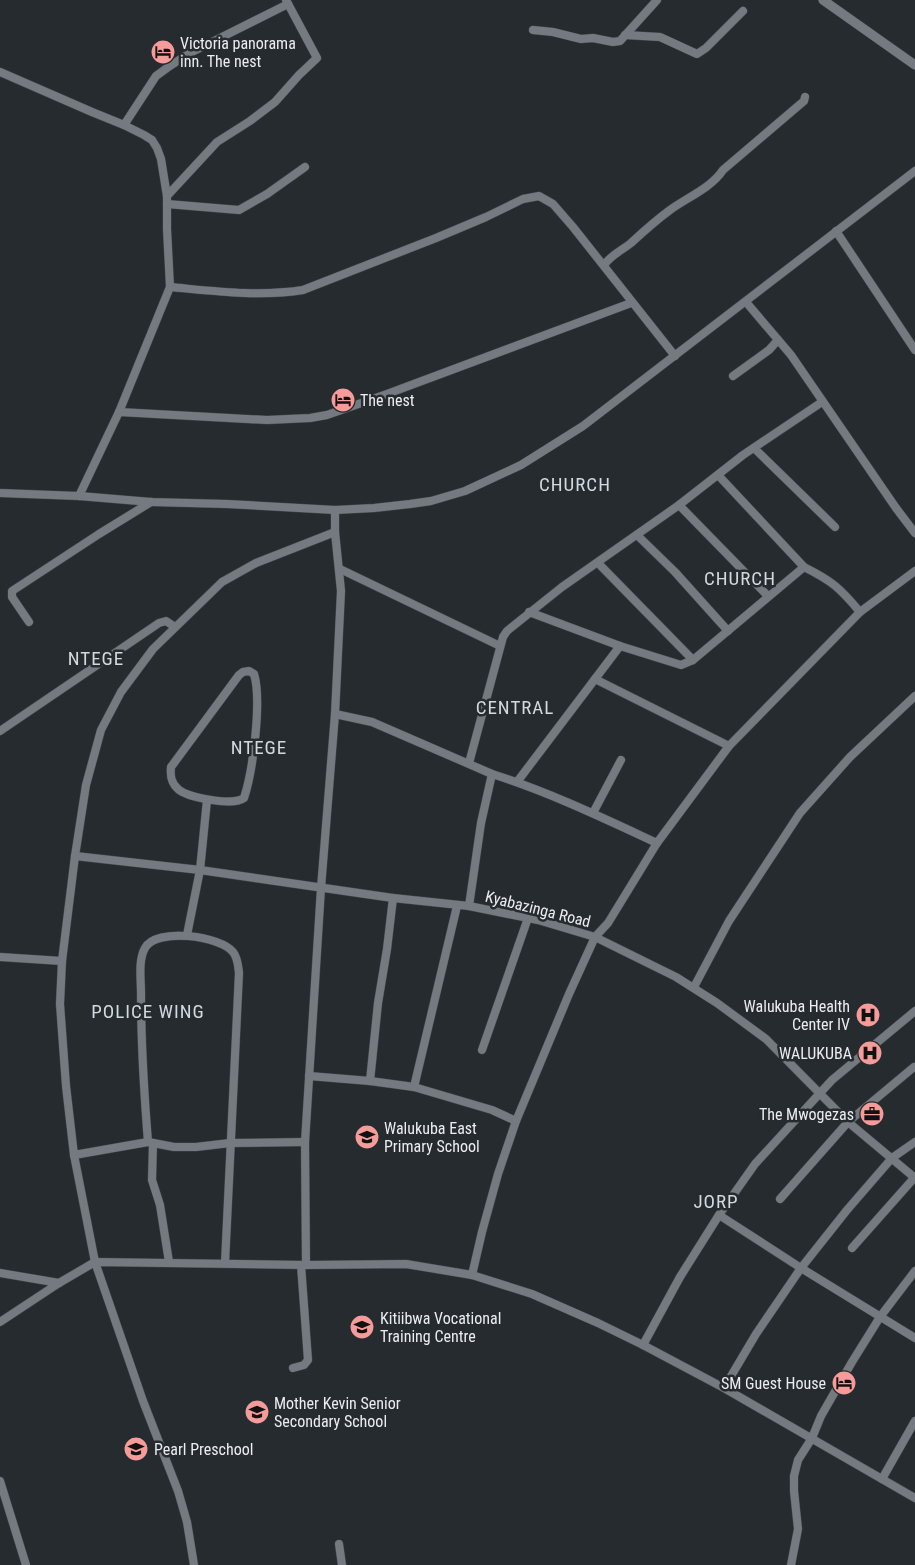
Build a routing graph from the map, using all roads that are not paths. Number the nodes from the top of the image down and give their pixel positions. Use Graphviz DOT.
graph roads {
  1 [pos="657,0"];
  2 [pos="823,0"];
  3 [pos="287,2"];
  4 [pos="743,11"];
  5 [pos="533,30"];
  6 [pos="625,35"];
  7 [pos="915,65"];
  8 [pos="0,72"];
  9 [pos="805,97"];
  10 [pos="124,125"];
  11 [pos="305,167"];
  12 [pos="915,171"];
  13 [pos="167,200"];
  14 [pos="836,231"];
  15 [pos="604,265"];
  16 [pos="170,287"];
  17 [pos="631,302"];
  18 [pos="746,302"];
  19 [pos="778,340"];
  20 [pos="915,350"];
  21 [pos="674,356"];
  22 [pos="734,376"];
  23 [pos="822,402"];
  24 [pos="119,412"];
  25 [pos="754,448"];
  26 [pos="718,475"];
  27 [pos="0,493"];
  28 [pos="79,496"];
  29 [pos="151,502"];
  30 [pos="679,506"];
  31 [pos="335,510"];
  32 [pos="835,527"];
  33 [pos="335,532"];
  34 [pos="915,533"];
  35 [pos="637,535"];
  36 [pos="598,563"];
  37 [pos="804,567"];
  38 [pos="340,569"];
  39 [pos="915,571"];
  40 [pos="768,596"];
  41 [pos="529,612"];
  42 [pos="860,612"];
  43 [pos="29,622"];
  44 [pos="175,628"];
  45 [pos="728,631"];
  46 [pos="500,646"];
  47 [pos="620,646"];
  48 [pos="693,660"];
  49 [pos="595,678"];
  50 [pos="915,696"];
  51 [pos="335,714"];
  52 [pos="0,731"];
  53 [pos="729,746"];
  54 [pos="621,760"];
  55 [pos="469,763"];
  56 [pos="492,774"];
  57 [pos="517,782"];
  58 [pos="207,800"];
  59 [pos="593,813"];
  60 [pos="657,843"];
  61 [pos="74,856"];
  62 [pos="200,870"];
  63 [pos="321,888"];
  64 [pos="393,898"];
  65 [pos="458,906"];
  66 [pos="469,906"];
  67 [pos="528,918"];
  68 [pos="187,935"];
  69 [pos="595,937"];
  70 [pos="0,957"];
  71 [pos="62,960"];
  72 [pos="694,987"];
  73 [pos="915,1011"];
  74 [pos="482,1050"];
  75 [pos="914,1067"];
  76 [pos="309,1076"];
  77 [pos="370,1081"];
  78 [pos="414,1087"];
  79 [pos="819,1093"];
  80 [pos="516,1121"];
  81 [pos="848,1122"];
  82 [pos="305,1142"];
  83 [pos="915,1142"];
  84 [pos="150,1143"];
  85 [pos="230,1143"];
  86 [pos="74,1155"];
  87 [pos="892,1158"];
  88 [pos="915,1178"];
  89 [pos="780,1199"];
  90 [pos="718,1215"];
  91 [pos="852,1248"];
  92 [pos="95,1262"];
  93 [pos="169,1262"];
  94 [pos="225,1263"];
  95 [pos="303,1265"];
  96 [pos="801,1268"];
  97 [pos="915,1271"];
  98 [pos="0,1273"];
  99 [pos="472,1275"];
  100 [pos="59,1283"];
  101 [pos="880,1317"];
  102 [pos="0,1322"];
  103 [pos="915,1338"];
  104 [pos="643,1346"];
  105 [pos="293,1368"];
  106 [pos="724,1388"];
  107 [pos="915,1421"];
  108 [pos="812,1438"];
  109 [pos="882,1479"];
  110 [pos="0,1480"];
  111 [pos="915,1498"];
  112 [pos="9,1509"];
  113 [pos="0,1512"];
  114 [pos="339,1544"];
  115 [pos="26,1565"];
  116 [pos="194,1565"];
  117 [pos="342,1565"];
  118 [pos="791,1565"];
  1 -- 6 [label="street"];
  2 -- 7 [label="street"];
  3 -- 10 [label="street"];
  3 -- 13 [label="street"];
  4 -- 6 [label="street"];
  5 -- 6 [label="street"];
  8 -- 10 [label="street"];
  9 -- 15 [label="street"];
  10 -- 13 [label="street"];
  11 -- 13 [label="street"];
  12 -- 14 [label="street"];
  13 -- 16 [label="street"];
  14 -- 18 [label="street"];
  14 -- 20 [label="street"];
  15 -- 16 [label="street"];
  15 -- 17 [label="street"];
  16 -- 24 [label="street"];
  17 -- 21 [label="street"];
  17 -- 24 [label="street"];
  18 -- 19 [label="street"];
  18 -- 21 [label="street"];
  19 -- 22 [label="street"];
  19 -- 23 [label="street"];
  21 -- 31 [label="street"];
  23 -- 25 [label="street"];
  23 -- 34 [label="street"];
  24 -- 28 [label="street"];
  25 -- 26 [label="street"];
  25 -- 32 [label="street"];
  26 -- 30 [label="street"];
  26 -- 37 [label="street"];
  27 -- 28 [label="street"];
  28 -- 29 [label="street"];
  29 -- 31 [label="street"];
  29 -- 43 [label="street"];
  30 -- 35 [label="street"];
  30 -- 40 [label="street"];
  31 -- 33 [label="street"];
  33 -- 38 [label="street"];
  33 -- 44 [label="street"];
  35 -- 36 [label="street"];
  35 -- 45 [label="street"];
  36 -- 41 [label="street"];
  36 -- 48 [label="street"];
  37 -- 40 [label="street"];
  37 -- 42 [label="street"];
  38 -- 46 [label="street"];
  38 -- 51 [label="street"];
  39 -- 42 [label="street"];
  40 -- 45 [label="street"];
  41 -- 46 [label="street"];
  41 -- 47 [label="street"];
  42 -- 53 [label="street"];
  44 -- 52 [label="street"];
  44 -- 61 [label="street"];
  45 -- 48 [label="street"];
  46 -- 55 [label="street"];
  47 -- 48 [label="street"];
  47 -- 49 [label="street"];
  49 -- 53 [label="street"];
  49 -- 57 [label="street"];
  50 -- 72 [label="street"];
  51 -- 55 [label="street"];
  51 -- 63 [label="street"];
  53 -- 60 [label="street"];
  54 -- 59 [label="street"];
  55 -- 56 [label="street"];
  56 -- 57 [label="street"];
  56 -- 66 [label="street"];
  57 -- 59 [label="street"];
  58 -- 58 [label="street"];
  58 -- 62 [label="street"];
  59 -- 60 [label="street"];
  60 -- 69 [label="street"];
  61 -- 62 [label="street, Kyabazinga Road"];
  61 -- 71 [label="street"];
  62 -- 63 [label="street, Kyabazinga Road"];
  62 -- 68 [label="street"];
  63 -- 64 [label="street, Kyabazinga Road"];
  63 -- 76 [label="street"];
  64 -- 65 [label="street, Kyabazinga Road"];
  64 -- 77 [label="street"];
  65 -- 66 [label="street, Kyabazinga Road"];
  65 -- 78 [label="street"];
  66 -- 67 [label="street, Kyabazinga Road"];
  67 -- 69 [label="street, Kyabazinga Road"];
  67 -- 74 [label="street"];
  68 -- 84 [label="street"];
  68 -- 85 [label="street"];
  69 -- 72 [label="street, Kyabazinga Road"];
  69 -- 80 [label="street"];
  70 -- 71 [label="street"];
  71 -- 86 [label="street"];
  72 -- 79 [label="street, Kyabazinga Road"];
  73 -- 79 [label="street"];
  75 -- 81 [label="street"];
  76 -- 77 [label="street"];
  76 -- 82 [label="street"];
  77 -- 78 [label="street"];
  78 -- 80 [label="street"];
  79 -- 81 [label="street, Kyabazinga Road"];
  79 -- 90 [label="street"];
  80 -- 99 [label="street"];
  81 -- 87 [label="street, Kyabazinga Road"];
  81 -- 89 [label="street"];
  82 -- 85 [label="street"];
  82 -- 95 [label="street"];
  83 -- 87 [label="street"];
  84 -- 85 [label="street"];
  84 -- 86 [label="street"];
  84 -- 93 [label="street"];
  85 -- 94 [label="street"];
  86 -- 92 [label="street"];
  87 -- 88 [label="street, Kyabazinga Road"];
  87 -- 96 [label="street"];
  88 -- 91 [label="street"];
  90 -- 96 [label="street"];
  90 -- 104 [label="street"];
  92 -- 93 [label="street"];
  92 -- 100 [label="street"];
  92 -- 116 [label="street"];
  93 -- 94 [label="street"];
  94 -- 95 [label="street"];
  95 -- 99 [label="street"];
  95 -- 105 [label="street"];
  96 -- 101 [label="street"];
  96 -- 106 [label="street"];
  97 -- 101 [label="street"];
  98 -- 100 [label="street"];
  99 -- 104 [label="street"];
  100 -- 102 [label="street"];
  101 -- 103 [label="street"];
  101 -- 108 [label="street"];
  104 -- 106 [label="street"];
  106 -- 108 [label="street"];
  107 -- 109 [label="street"];
  108 -- 109 [label="street"];
  108 -- 118 [label="street"];
  109 -- 111 [label="street"];
  110 -- 112 [label="street"];
  112 -- 113 [label="street"];
  112 -- 115 [label="street"];
  114 -- 117 [label="street"];
}
